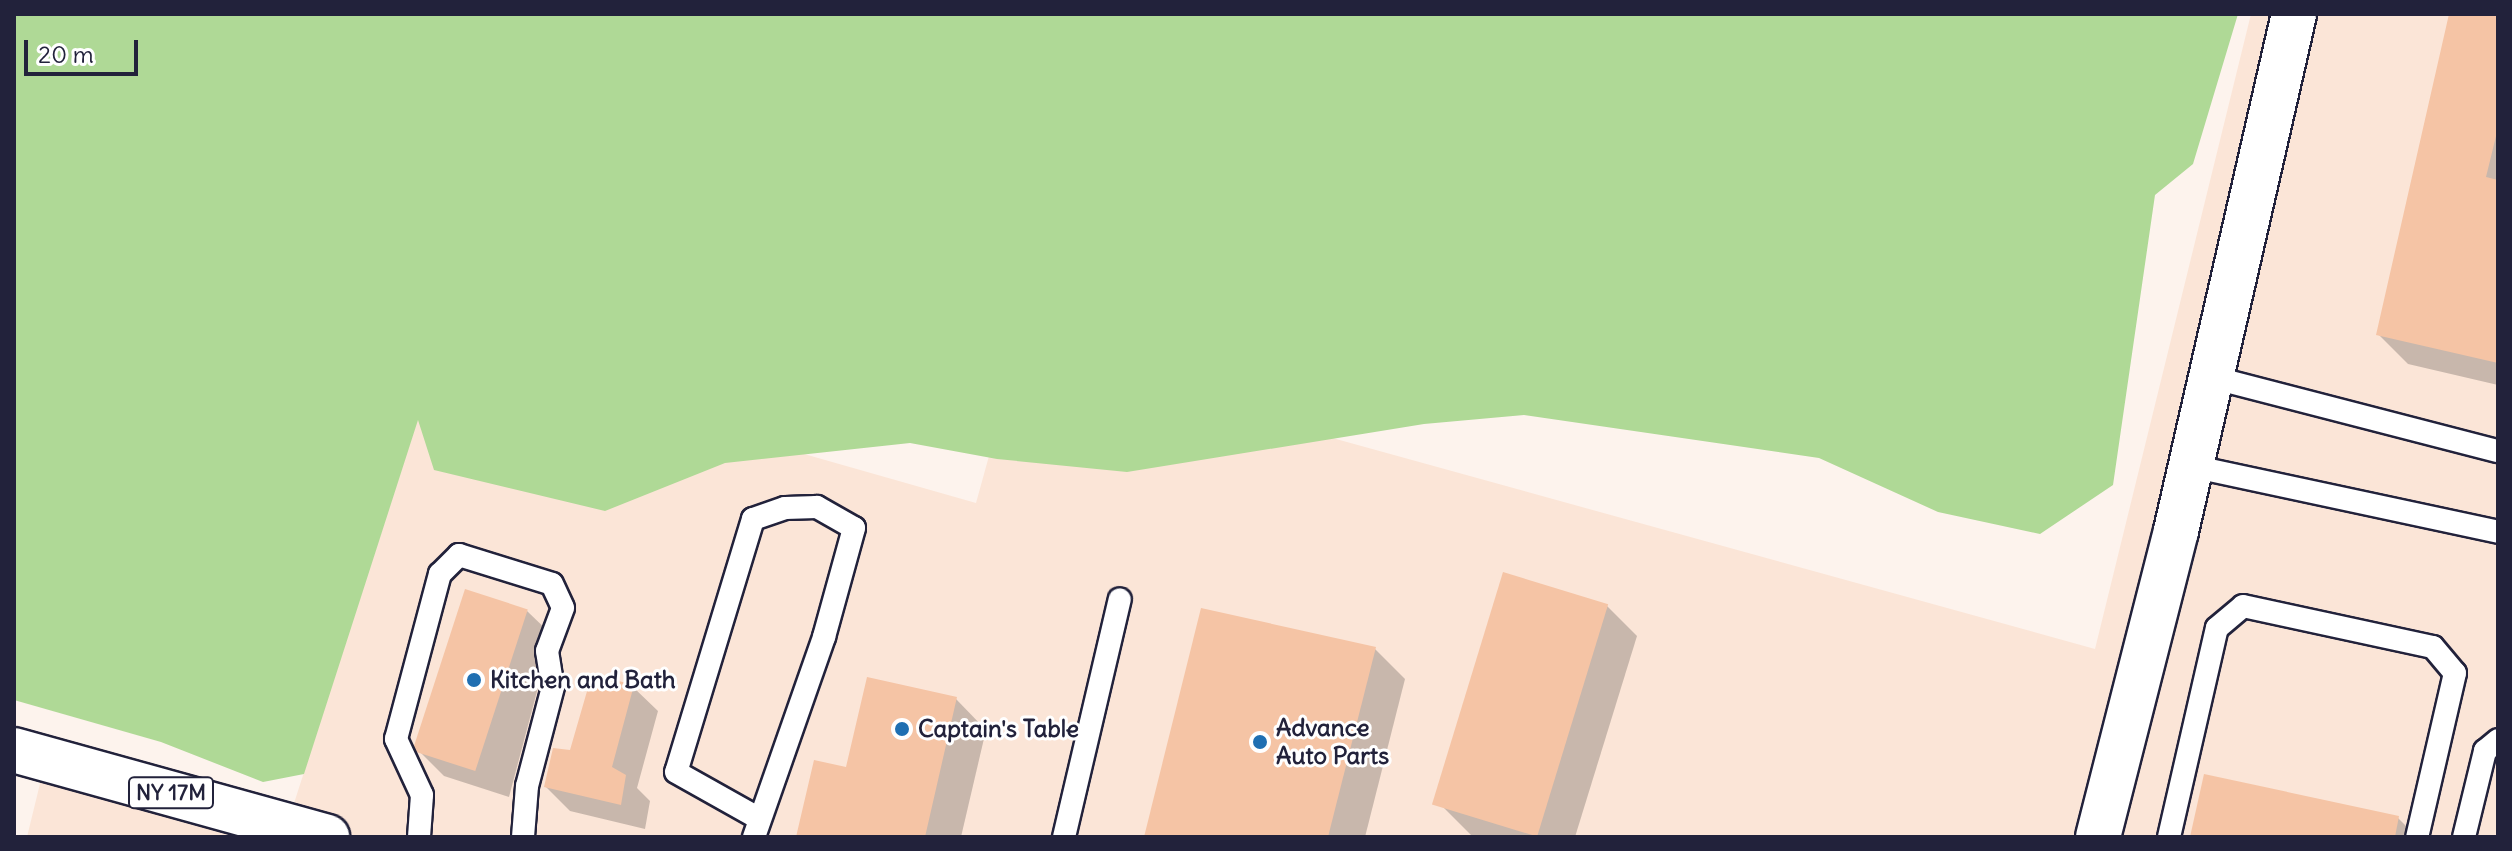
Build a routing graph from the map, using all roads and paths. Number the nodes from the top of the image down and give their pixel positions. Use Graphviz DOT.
graph roads {
  1 [pos="2294,14"];
  2 [pos="2211,377"];
  3 [pos="2498,451"];
  4 [pos="2191,466"];
  5 [pos="2498,532"];
  6 [pos="1120,599"];
  7 [pos="2498,740"];
  8 [pos="14,750"];
  9 [pos="756,828"];
  10 [pos="327,837"];
  11 [pos="419,837"];
  12 [pos="523,837"];
  13 [pos="1064,837"];
  14 [pos="2098,837"];
  15 [pos="2169,837"];
  16 [pos="2417,837"];
  17 [pos="2464,837"];
  1 -- 2 [label="street"];
  2 -- 3 [label="lane"];
  2 -- 4 [label="street"];
  4 -- 5 [label="lane"];
  4 -- 14 [label="street"];
  6 -- 13 [label="lane"];
  7 -- 17 [label="lane"];
  8 -- 10 [label="street, NY 17M"];
  9 -- 9 [label="lane"];
  11 -- 12 [label="lane"];
  15 -- 16 [label="lane"];
}
